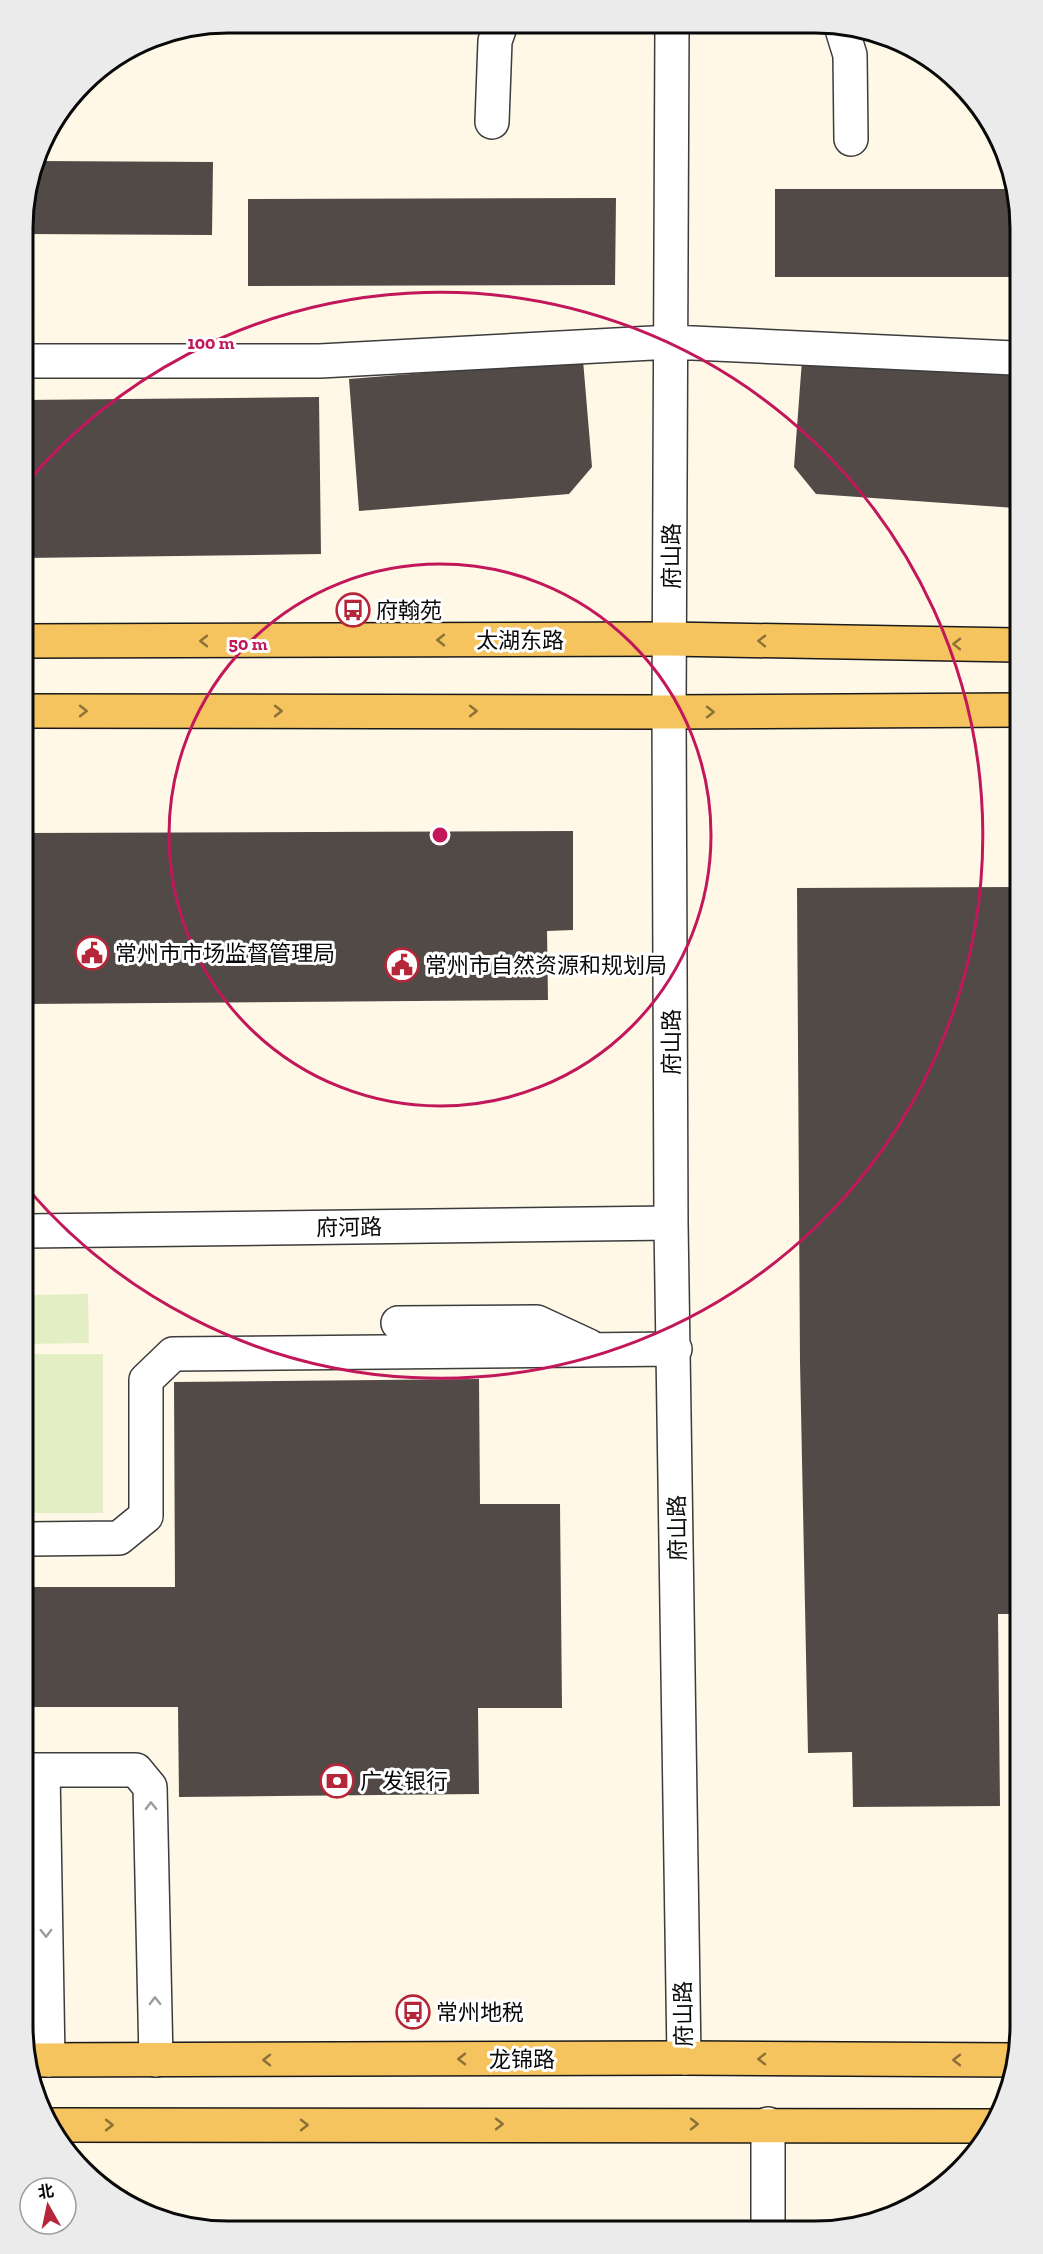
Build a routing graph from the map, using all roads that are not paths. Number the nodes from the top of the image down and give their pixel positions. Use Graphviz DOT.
graph roads {
  1 [pos="498,33"];
  2 [pos="672,33"];
  3 [pos="844,36"];
  4 [pos="492,122"];
  5 [pos="851,139"];
  6 [pos="671,342"];
  7 [pos="1010,358"];
  8 [pos="33,361"];
  9 [pos="670,639"];
  10 [pos="33,641"];
  11 [pos="1010,645"];
  12 [pos="1010,710"];
  13 [pos="33,711"];
  14 [pos="669,712"];
  15 [pos="671,1223"];
  16 [pos="33,1231"];
  17 [pos="398,1323"];
  18 [pos="675,1349"];
  19 [pos="599,1350"];
  20 [pos="33,1539"];
  21 [pos="36,1770"];
  22 [pos="37,1892"];
  23 [pos="684,2058"];
  24 [pos="39,2060"];
  25 [pos="156,2060"];
  26 [pos="1007,2060"];
  27 [pos="768,2124"];
  28 [pos="61,2125"];
  29 [pos="982,2126"];
  30 [pos="768,2221"];
  1 -- 4 [label="street"];
  2 -- 6 [label="street, 府山路"];
  3 -- 5 [label="street"];
  6 -- 7 [label="street"];
  6 -- 8 [label="street"];
  6 -- 9 [label="street, 府山路"];
  9 -- 10 [label="main road, 太湖东路, one-way"];
  11 -- 9 [label="main road, 太湖东路, one-way"];
  9 -- 14 [label="street, 府山路"];
  14 -- 12 [label="main road, one-way"];
  13 -- 14 [label="main road, one-way"];
  14 -- 15 [label="street, 府山路"];
  15 -- 16 [label="street, 府河路"];
  15 -- 18 [label="street, 府山路"];
  17 -- 19 [label="street"];
  18 -- 19 [label="street"];
  18 -- 23 [label="street, 府山路"];
  19 -- 20 [label="street"];
  21 -- 22 [label="street"];
  25 -- 21 [label="street, one-way"];
  22 -- 24 [label="street, one-way"];
  23 -- 25 [label="main road, 龙锦路, one-way"];
  26 -- 23 [label="main road, 龙锦路, one-way"];
  24 -- 25 [label="main road, 龙锦路"];
  28 -- 27 [label="main road, one-way"];
  27 -- 29 [label="main road"];
  27 -- 30 [label="street"];
}
